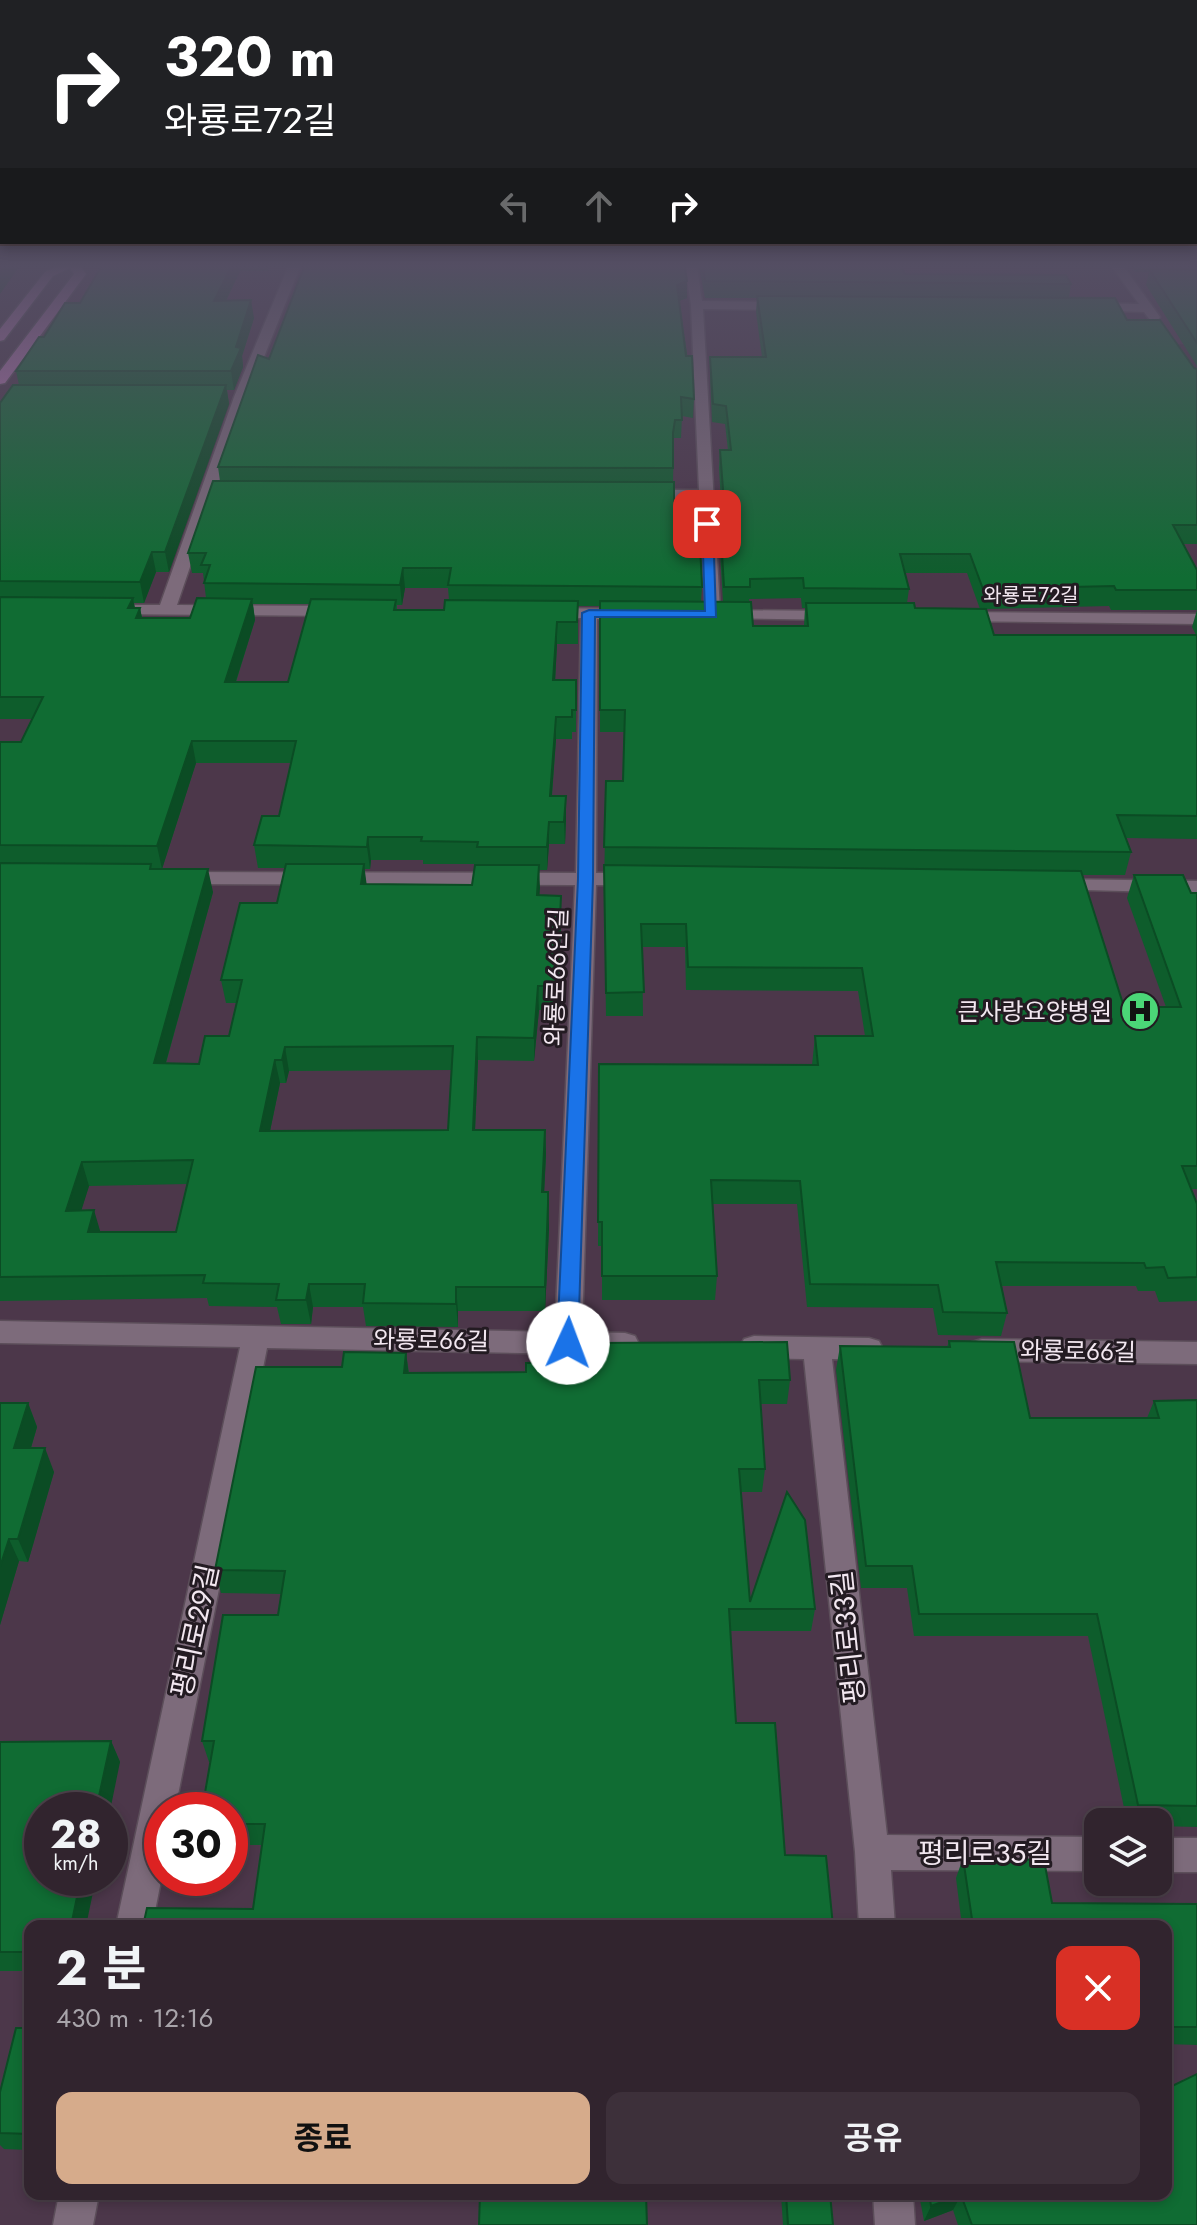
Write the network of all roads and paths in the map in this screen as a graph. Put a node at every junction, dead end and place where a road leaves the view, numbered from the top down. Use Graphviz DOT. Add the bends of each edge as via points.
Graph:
graph roads {
  1 [pos="246,371"];
  2 [pos="700,371"];
  3 [pos="628,494"];
  4 [pos="706,494"];
  5 [pos="91,610"];
  6 [pos="167,610"];
  7 [pos="354,611"];
  8 [pos="526,613"];
  9 [pos="589,613"];
  10 [pos="650,614"];
  11 [pos="854,616"];
  12 [pos="932,616"];
  13 [pos="1197,619"];
  14 [pos="158,878"];
  15 [pos="586,879"];
  16 [pos="648,880"];
  17 [pos="1040,885"];
  18 [pos="1197,887"];
  19 [pos="0,1332"];
  20 [pos="256,1336"];
  21 [pos="568,1343"];
  22 [pos="645,1345"];
  23 [pos="723,1347"];
  24 [pos="817,1349"];
  25 [pos="896,1349"];
  26 [pos="959,1350"];
  27 [pos="1197,1353"];
  28 [pos="872,1852"];
  29 [pos="1084,1854"];
  30 [pos="1172,1855"];
  31 [pos="1197,1855"];
  32 [pos="135,1920"];
  33 [pos="877,1920"];
  34 [pos="78,2200"];
  35 [pos="893,2200"];
  36 [pos="73,2225"];
  37 [pos="895,2225"];
  1 -- 6 [label="street" via="234,397 216,493"];
  2 -- 4 [label="street"];
  3 -- 4 [label="street"];
  4 -- 11 [label="street" via="704,614"];
  5 -- 6 [label="street"];
  6 -- 7 [label="street"];
  8 -- 9 [label="street"];
  9 -- 10 [label="street"];
  9 -- 15 [label="street, 와룡로66안길"];
  12 -- 13 [label="street, 와룡로72길"];
  14 -- 15 [label="street"];
  15 -- 16 [label="street"];
  15 -- 21 [label="street, 와룡로66안길"];
  17 -- 18 [label="street"];
  19 -- 20 [label="street, 와룡로66길"];
  20 -- 21 [label="street, 와룡로66길"];
  20 -- 32 [label="street, 평리로29길"];
  21 -- 22 [label="street, 와룡로66길"];
  23 -- 24 [label="street"];
  24 -- 25 [label="street"];
  24 -- 28 [label="street, 평리로33길"];
  26 -- 27 [label="street, 와룡로66길"];
  28 -- 29 [label="street, 평리로35길"];
  28 -- 33 [label="street, 평리로33길"];
  30 -- 31 [label="street"];
  34 -- 36 [label="street"];
  35 -- 37 [label="street"];
}
